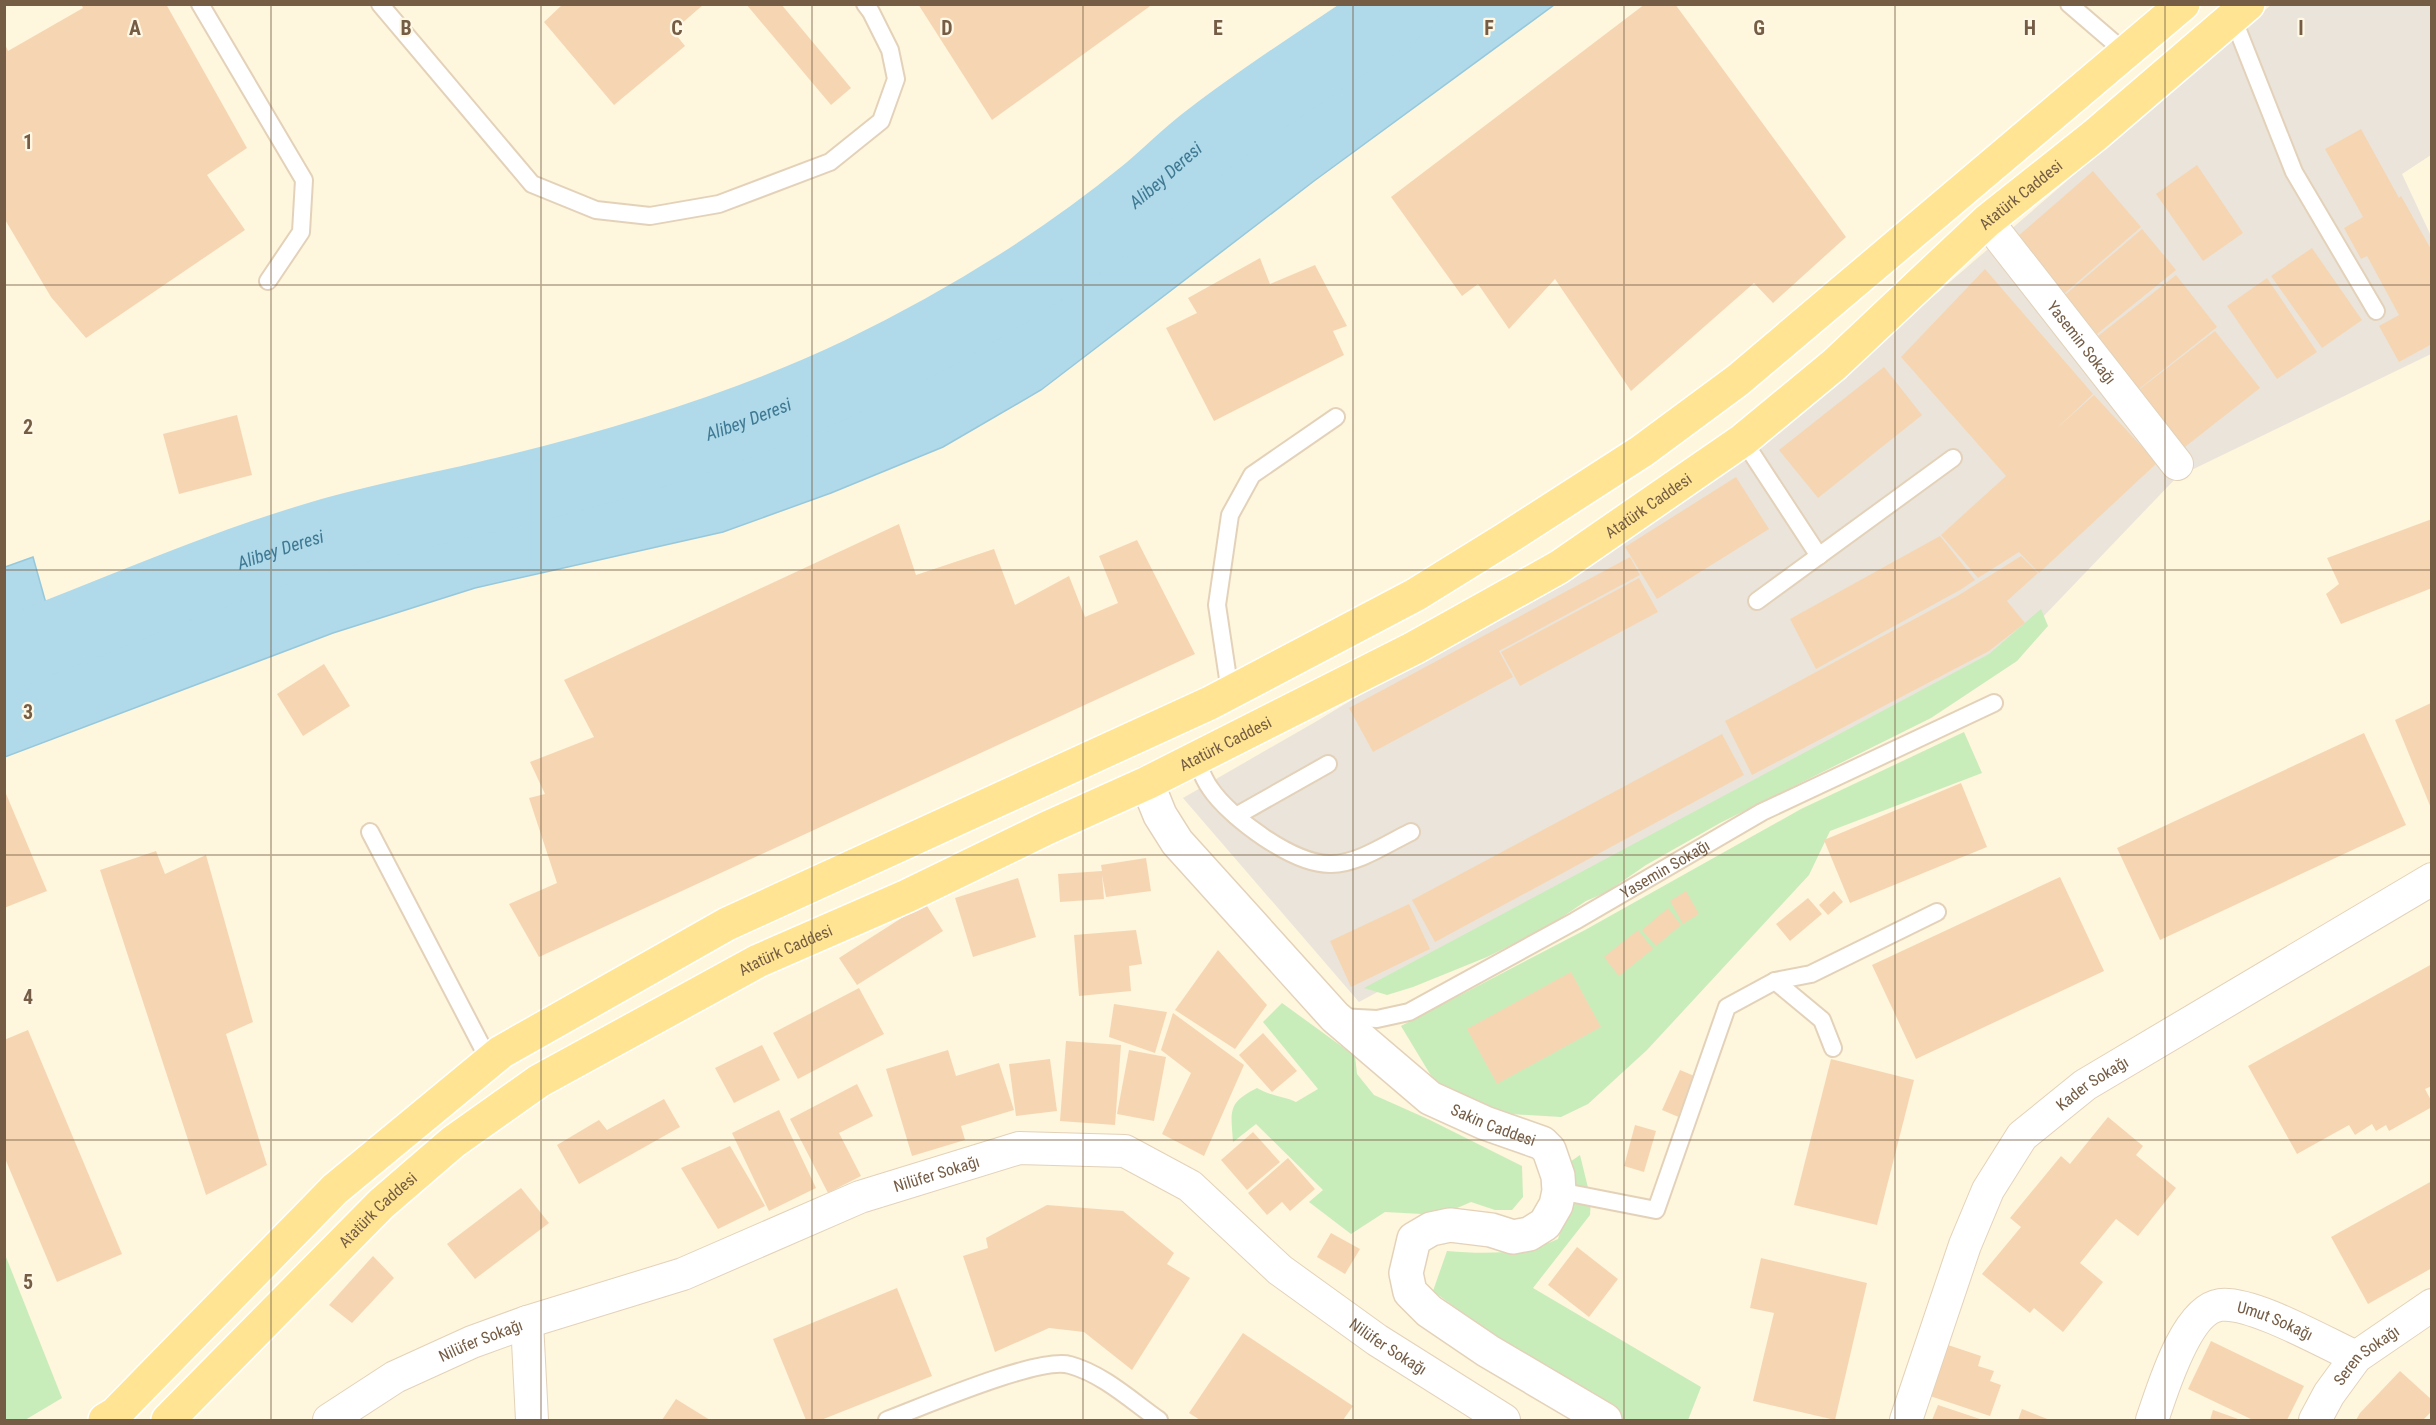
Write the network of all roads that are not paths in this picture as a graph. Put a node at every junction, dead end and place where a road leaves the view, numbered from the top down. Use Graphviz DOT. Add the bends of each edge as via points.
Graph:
graph roads {
  1 [pos="200,4"];
  2 [pos="380,4"];
  3 [pos="865,4"];
  4 [pos="2069,4"];
  5 [pos="2183,4"];
  6 [pos="2240,11"];
  7 [pos="2126,53"];
  8 [pos="1987,221"];
  9 [pos="268,281"];
  10 [pos="2376,311"];
  11 [pos="1336,417"];
  12 [pos="1743,441"];
  13 [pos="1953,458"];
  14 [pos="2177,464"];
  15 [pos="1819,556"];
  16 [pos="1757,601"];
  17 [pos="1230,692"];
  18 [pos="1994,702"];
  19 [pos="1132,738"];
  20 [pos="1196,759"];
  21 [pos="1328,764"];
  22 [pos="1148,783"];
  23 [pos="1236,816"];
  24 [pos="370,832"];
  25 [pos="1412,832"];
  26 [pos="2432,879"];
  27 [pos="1937,912"];
  28 [pos="1774,981"];
  29 [pos="1335,1017"];
  30 [pos="1833,1048"];
  31 [pos="490,1062"];
  32 [pos="1559,1191"];
  33 [pos="2432,1305"];
  34 [pos="527,1322"];
  35 [pos="2356,1357"];
  36 [pos="105,1420"];
  37 [pos="168,1420"];
  38 [pos="329,1420"];
  39 [pos="532,1420"];
  40 [pos="887,1420"];
  41 [pos="1159,1420"];
  42 [pos="1504,1420"];
  43 [pos="1605,1420"];
  44 [pos="1906,1420"];
  45 [pos="2152,1420"];
  46 [pos="2315,1420"];
  1 -- 9 [label="lane" via="304,180 301,232"];
  2 -- 3 [label="lane" via="532,184 596,210 650,216 719,204 830,162 881,122 896,79 890,50"];
  4 -- 7 [label="lane"];
  5 -- 7 [label="main road"];
  6 -- 8 [label="main road, Atatürk Caddesi"];
  6 -- 10 [label="lane" via="2294,172"];
  7 -- 17 [label="main road" via="1738,380 1642,451 1415,595"];
  8 -- 12 [label="main road, Atatürk Caddesi" via="1835,364"];
  8 -- 14 [label="street, Yasemin Sokağı"];
  11 -- 17 [label="lane" via="1252,475 1230,515 1216,605"];
  12 -- 15 [label="lane"];
  12 -- 20 [label="main road, Atatürk Caddesi" via="1559,567 1414,648"];
  13 -- 15 [label="lane"];
  15 -- 16 [label="lane"];
  17 -- 19 [label="main road"];
  18 -- 29 [label="lane, Yasemin Sokağı" via="1762,812 1409,1012 1377,1019"];
  19 -- 22 [label="main road"];
  19 -- 31 [label="main road" via="727,924 501,1052"];
  20 -- 22 [label="main road, Atatürk Caddesi"];
  20 -- 23 [label="lane" via="1210,788"];
  21 -- 23 [label="lane"];
  22 -- 29 [label="street, Sakin Caddesi" via="1160,815 1177,842"];
  22 -- 37 [label="main road, Atatürk Caddesi" via="758,961 539,1081 453,1142 381,1204"];
  23 -- 25 [label="lane" via="1290,852 1331,864 1354,859"];
  24 -- 31 [label="lane"];
  26 -- 44 [label="street, Kader Sokağı" via="2085,1085 2022,1136 1988,1190 1965,1245"];
  27 -- 28 [label="lane" via="1811,974"];
  28 -- 30 [label="lane" via="1822,1020"];
  28 -- 32 [label="lane" via="1727,1007 1656,1210"];
  29 -- 32 [label="street, Sakin Caddesi" via="1430,1098 1542,1143 1553,1160"];
  31 -- 36 [label="main road" via="335,1189"];
  32 -- 43 [label="street" via="1545,1224 1529,1234 1513,1237 1491,1230 1450,1226 1431,1229 1414,1239 1406,1274 1410,1292 1429,1311"];
  33 -- 35 [label="street, Seren Sokağı"];
  34 -- 38 [label="street, Nilüfer Sokağı" via="395,1377"];
  34 -- 39 [label="street"];
  34 -- 42 [label="street, Nilüfer Sokağı" via="683,1275 860,1197 1019,1148 1125,1150 1190,1186 1280,1270 1377,1340"];
  35 -- 45 [label="street, Umut Sokağı" via="2244,1307 2218,1305 2198,1318 2181,1343"];
  35 -- 46 [label="street, Seren Sokağı"];
  40 -- 41 [label="lane" via="1037,1366 1069,1364 1105,1382"];
}
